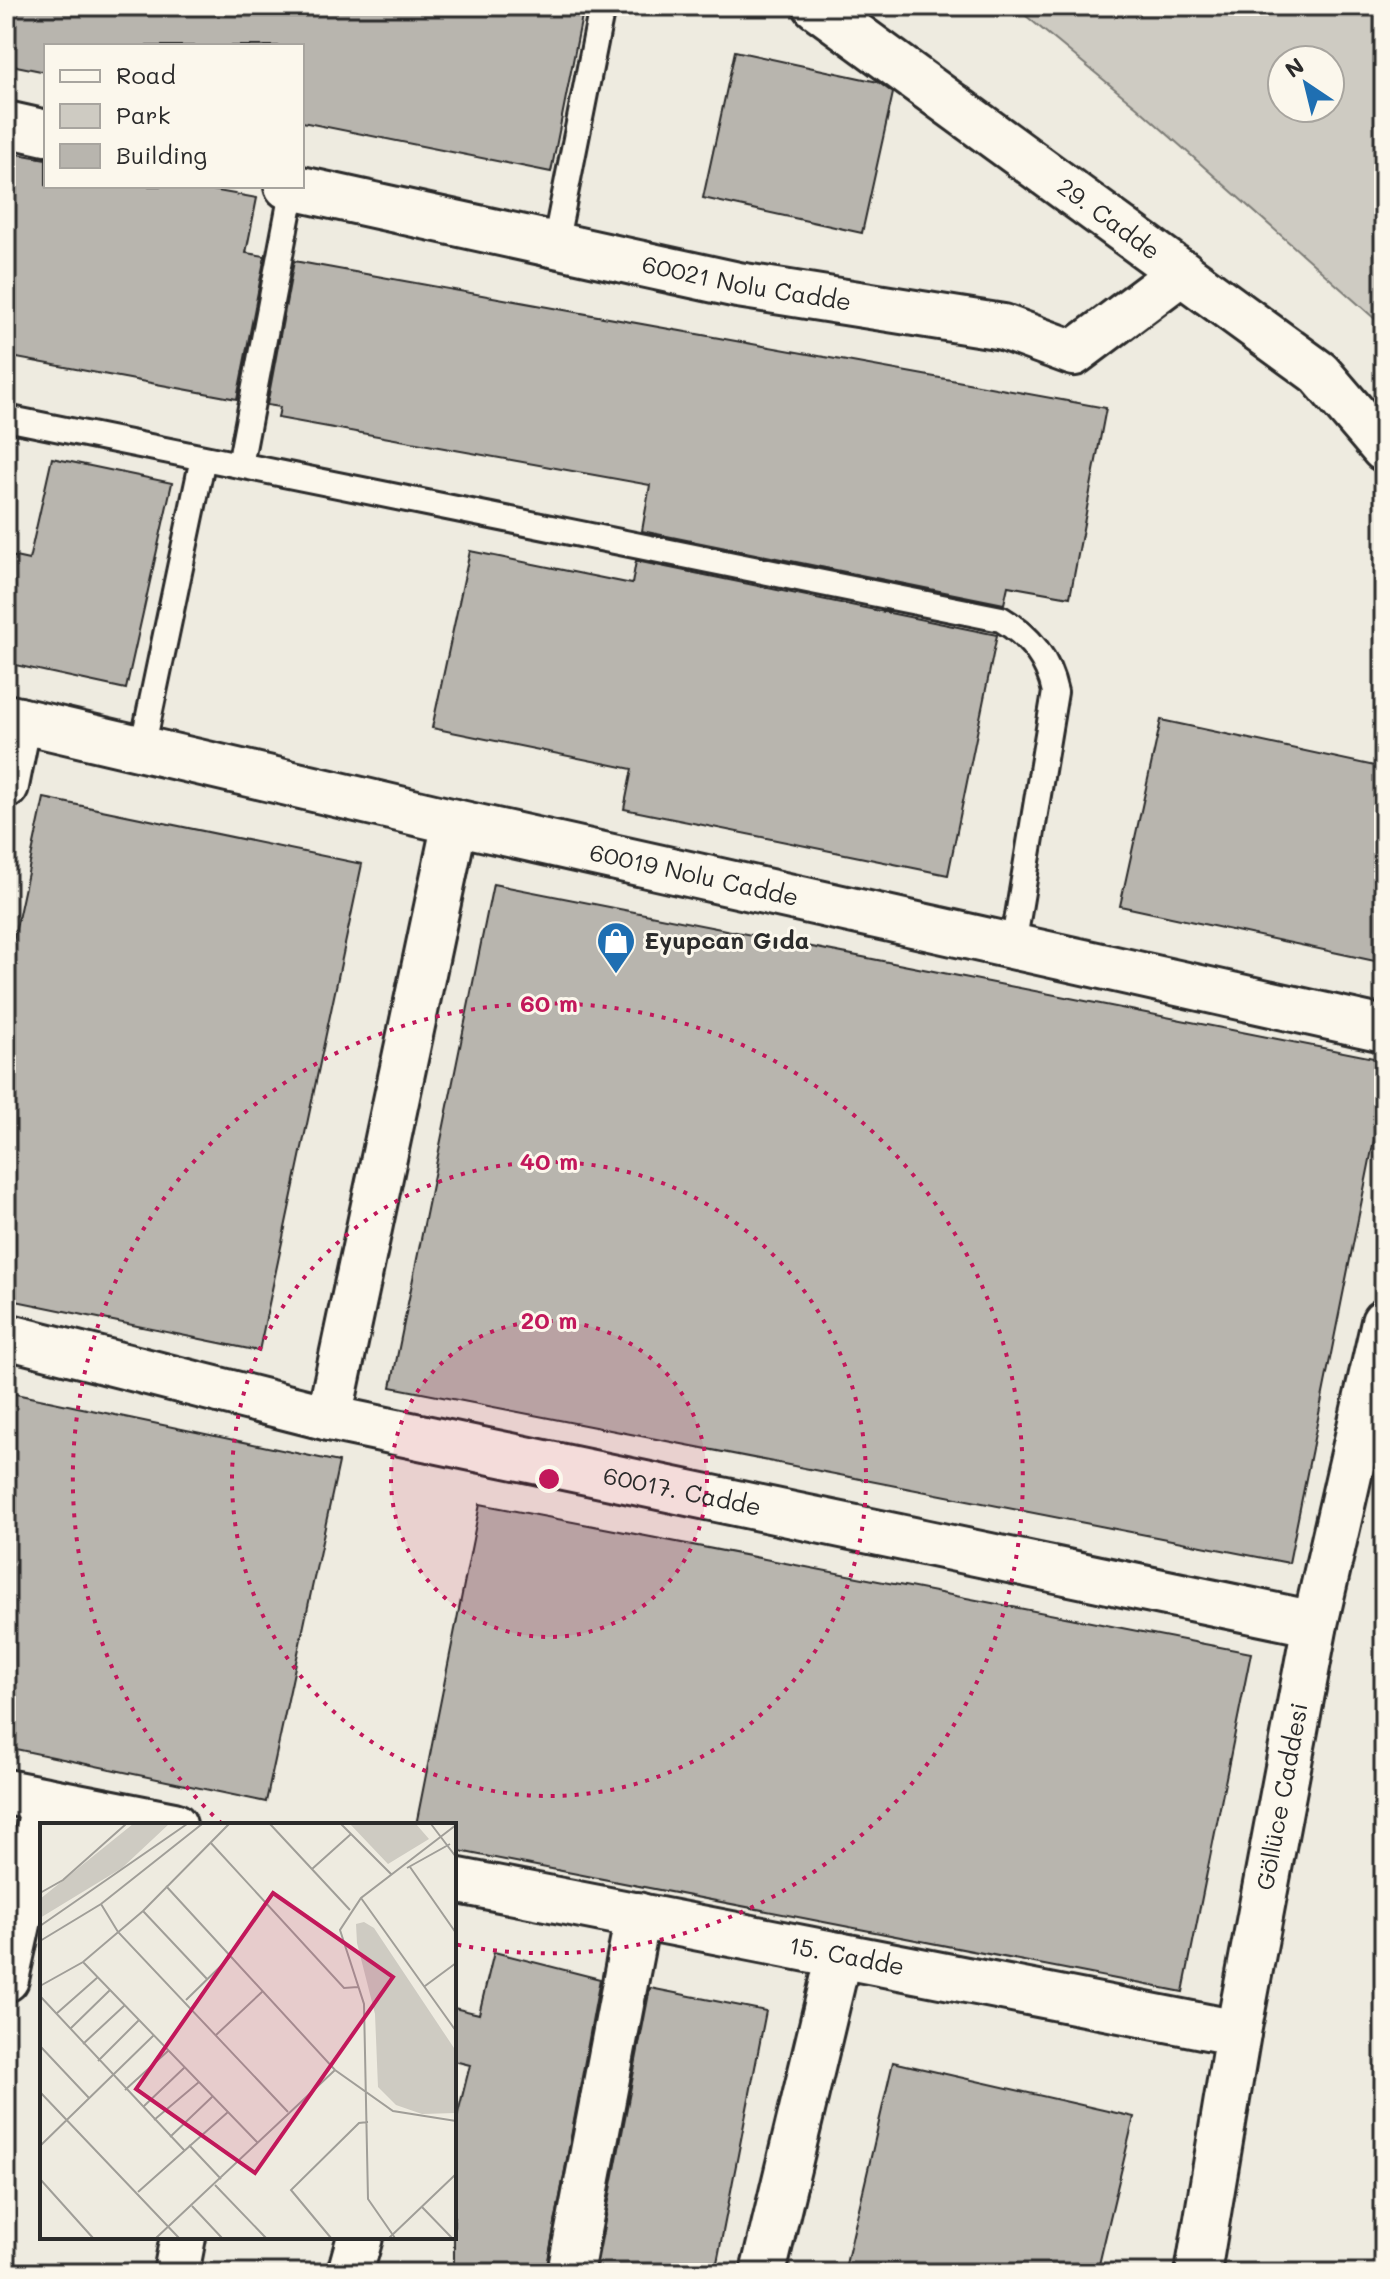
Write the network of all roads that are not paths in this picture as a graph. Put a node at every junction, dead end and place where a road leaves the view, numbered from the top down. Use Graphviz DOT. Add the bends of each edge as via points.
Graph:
graph roads {
  1 [pos="607,6"];
  2 [pos="816,6"];
  3 [pos="6,124"];
  4 [pos="44,133"];
  5 [pos="290,188"];
  6 [pos="295,188"];
  7 [pos="555,245"];
  8 [pos="1182,272"];
  9 [pos="6,418"];
  10 [pos="1384,449"];
  11 [pos="203,458"];
  12 [pos="240,465"];
  13 [pos="12,719"];
  14 [pos="142,749"];
  15 [pos="6,786"];
  16 [pos="455,822"];
  17 [pos="1013,946"];
  18 [pos="1384,1029"];
  19 [pos="1384,1322"];
  20 [pos="6,1336"];
  21 [pos="329,1418"];
  22 [pos="1315,1624"];
  23 [pos="26,1796"];
  24 [pos="164,1823"];
  25 [pos="456,1883"];
  26 [pos="638,1915"];
  27 [pos="839,1955"];
  28 [pos="6,1979"];
  29 [pos="1238,2033"];
  30 [pos="183,2239"];
  31 [pos="359,2239"];
  32 [pos="176,2273"];
  33 [pos="350,2273"];
  34 [pos="570,2273"];
  35 [pos="763,2273"];
  36 [pos="1198,2273"];
  1 -- 7 [label="lane" via="601,12"];
  2 -- 8 [label="street, 29. Cadde"];
  3 -- 4 [label="street"];
  5 -- 12 [label="lane"];
  6 -- 7 [label="street, 60021 Nolu Cadde"];
  7 -- 8 [label="street, 60021 Nolu Cadde" via="738,285 1003,327 1074,353"];
  8 -- 10 [label="street, 29. Cadde" via="1319,373"];
  9 -- 11 [label="lane"];
  11 -- 12 [label="lane"];
  11 -- 14 [label="lane"];
  12 -- 17 [label="lane" via="1001,619 1043,657 1055,692"];
  13 -- 14 [label="street, 60019 Nolu Cadde"];
  13 -- 15 [label="street"];
  14 -- 16 [label="street, 60019 Nolu Cadde"];
  16 -- 17 [label="street, 60019 Nolu Cadde"];
  16 -- 21 [label="street"];
  17 -- 18 [label="street, 60019 Nolu Cadde"];
  19 -- 22 [label="street, Göllüce Caddesi"];
  20 -- 21 [label="street, 60017. Cadde"];
  21 -- 22 [label="street, 60017. Cadde"];
  22 -- 29 [label="street, Göllüce Caddesi"];
  23 -- 24 [label="street"];
  23 -- 28 [label="street"];
  25 -- 26 [label="street, 15. Cadde"];
  26 -- 27 [label="street, 15. Cadde"];
  26 -- 34 [label="street"];
  27 -- 29 [label="street, 15. Cadde"];
  27 -- 35 [label="street"];
  29 -- 36 [label="street, Göllüce Caddesi"];
  30 -- 32 [label="street"];
  31 -- 33 [label="street"];
}
